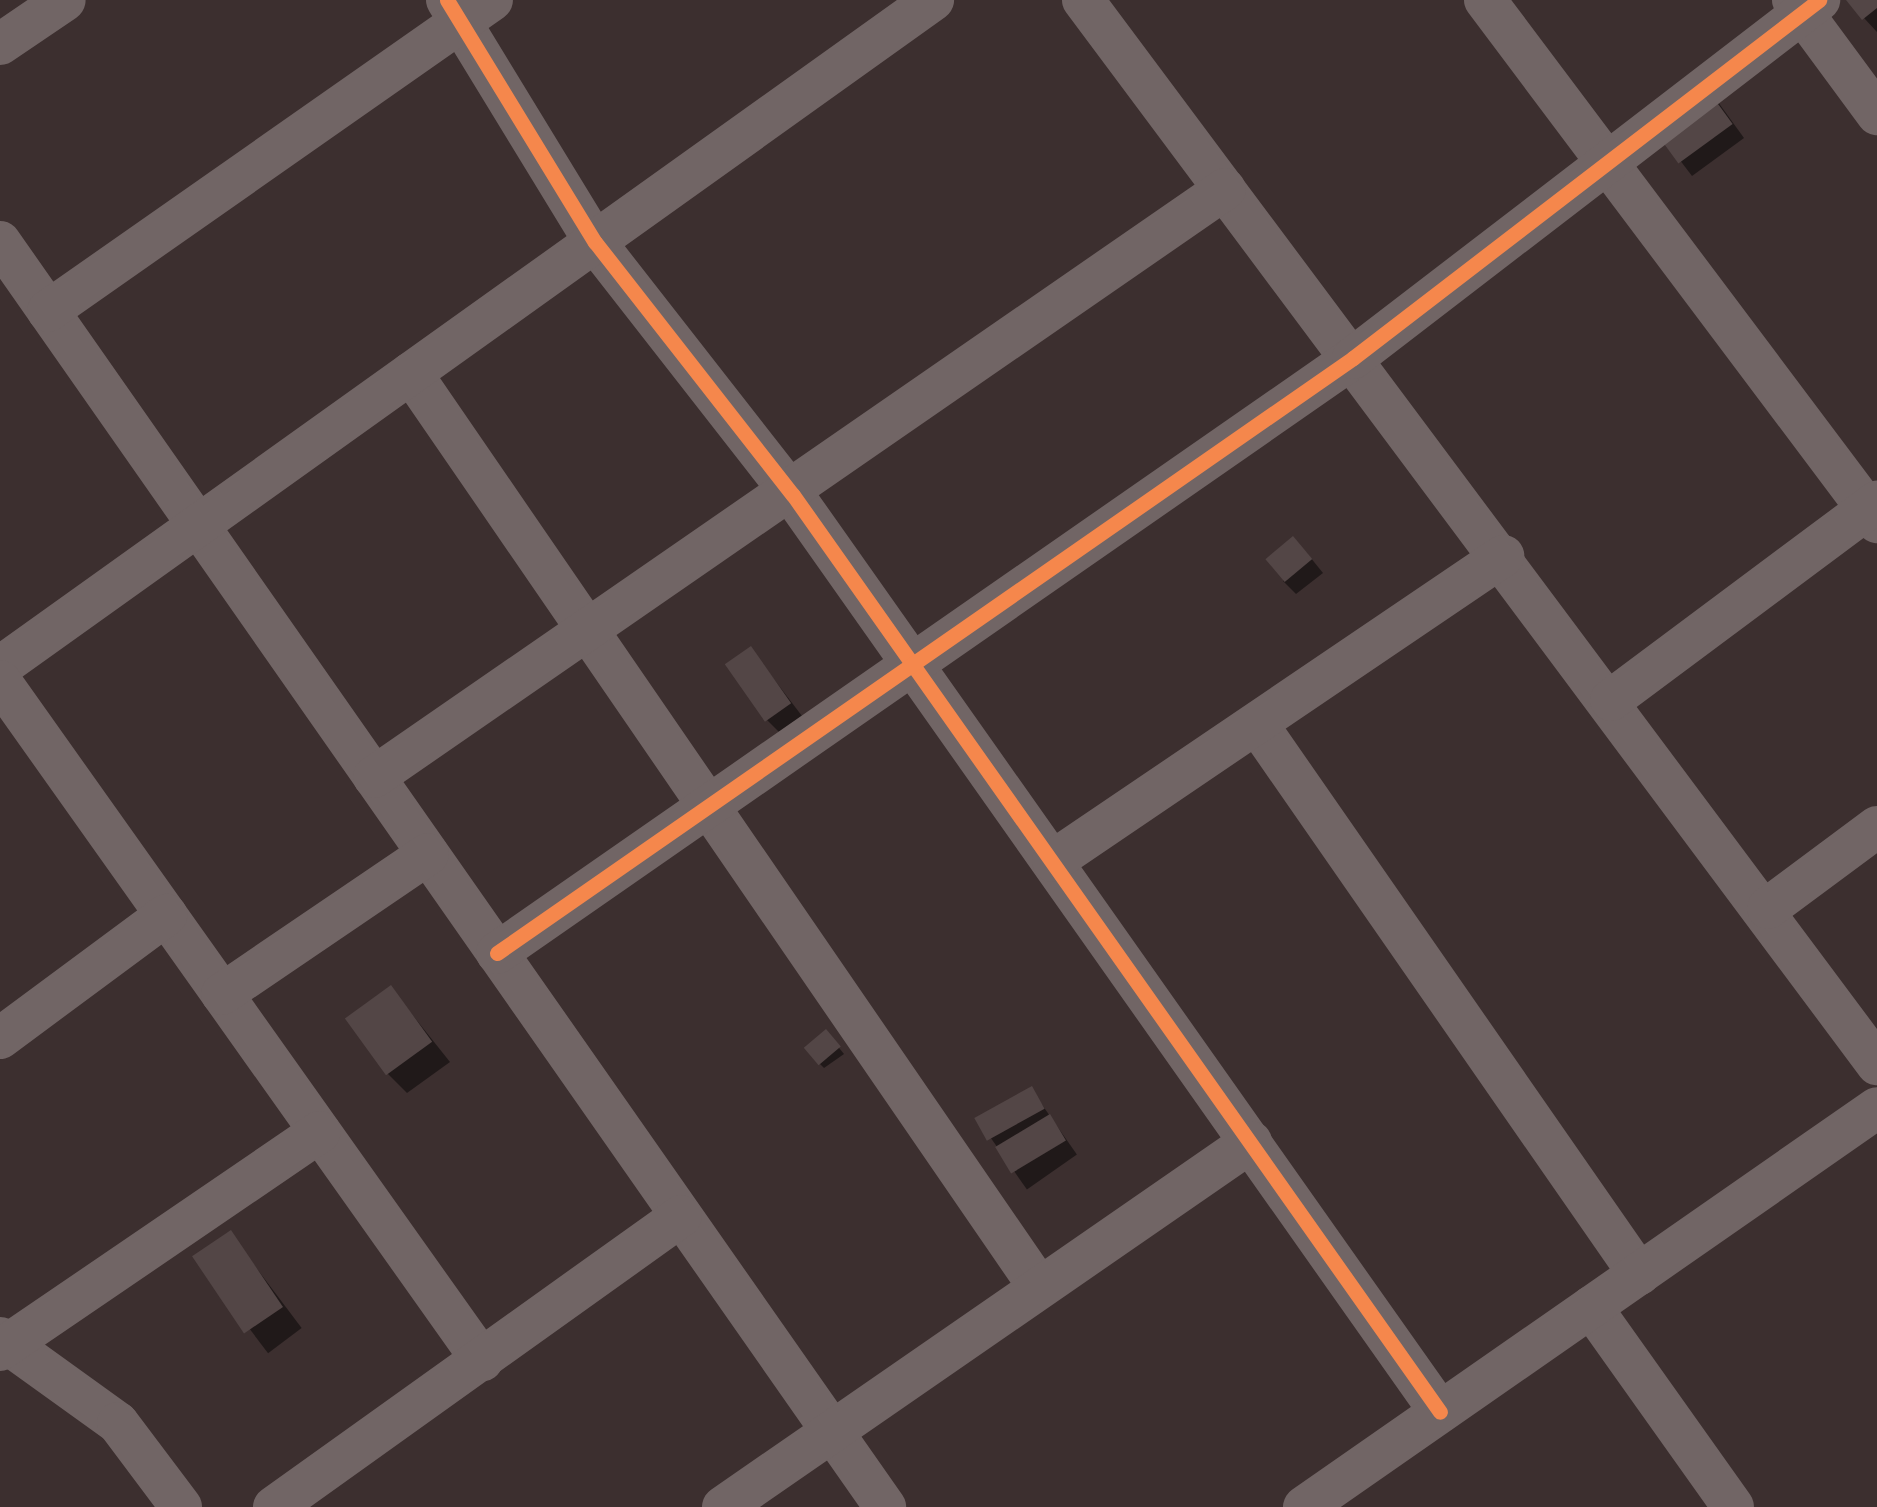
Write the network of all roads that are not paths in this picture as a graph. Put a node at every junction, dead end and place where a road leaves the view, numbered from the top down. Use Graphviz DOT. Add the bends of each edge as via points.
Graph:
graph roads {
  1 [pos="65,0"];
  2 [pos="933,0"];
  3 [pos="1082,0"];
  4 [pos="1484,0"];
  5 [pos="1804,4"];
  6 [pos="467,7"];
  7 [pos="0,44"];
  8 [pos="1877,114"];
  9 [pos="1603,158"];
  10 [pos="1225,190"];
  11 [pos="0,242"];
  12 [pos="595,242"];
  13 [pos="48,311"];
  14 [pos="1352,358"];
  15 [pos="411,373"];
  16 [pos="793,495"];
  17 [pos="1874,511"];
  18 [pos="198,526"];
  19 [pos="1502,556"];
  20 [pos="589,638"];
  21 [pos="909,659"];
  22 [pos="0,666"];
  23 [pos="0,680"];
  24 [pos="1611,700"];
  25 [pos="1258,724"];
  26 [pos="374,778"];
  27 [pos="702,808"];
  28 [pos="1877,827"];
  29 [pos="428,854"];
  30 [pos="1054,860"];
  31 [pos="1768,908"];
  32 [pos="166,914"];
  33 [pos="498,953"];
  34 [pos="222,994"];
  35 [pos="0,1038"];
  36 [pos="1877,1064"];
  37 [pos="1877,1108"];
  38 [pos="320,1132"];
  39 [pos="1251,1142"];
  40 [pos="681,1216"];
  41 [pos="1638,1274"];
  42 [pos="1039,1286"];
  43 [pos="1592,1307"];
  44 [pos="3,1344"];
  45 [pos="482,1360"];
  46 [pos="1440,1412"];
  47 [pos="832,1432"];
  48 [pos="180,1507"];
  49 [pos="274,1507"];
  50 [pos="723,1507"];
  51 [pos="884,1507"];
  52 [pos="1304,1507"];
  53 [pos="1732,1507"];
  1 -- 7 [label="street"];
  2 -- 12 [label="street"];
  3 -- 10 [label="street"];
  4 -- 9 [label="street"];
  5 -- 8 [label="street"];
  5 -- 9 [label="street"];
  6 -- 12 [label="street"];
  6 -- 13 [label="street"];
  9 -- 14 [label="street"];
  9 -- 17 [label="street"];
  10 -- 14 [label="street"];
  10 -- 16 [label="street"];
  11 -- 13 [label="street"];
  12 -- 15 [label="street"];
  12 -- 16 [label="street"];
  13 -- 18 [label="street"];
  14 -- 19 [label="street"];
  14 -- 21 [label="street"];
  15 -- 18 [label="street"];
  15 -- 20 [label="street"];
  16 -- 20 [label="street"];
  16 -- 21 [label="street"];
  17 -- 24 [label="street"];
  18 -- 22 [label="street"];
  18 -- 26 [label="street"];
  19 -- 24 [label="street"];
  19 -- 25 [label="street"];
  20 -- 26 [label="street"];
  20 -- 27 [label="street"];
  21 -- 27 [label="street"];
  21 -- 30 [label="street"];
  23 -- 32 [label="street"];
  24 -- 31 [label="street"];
  25 -- 30 [label="street"];
  25 -- 41 [label="street"];
  26 -- 29 [label="street"];
  27 -- 33 [label="street"];
  27 -- 42 [label="street"];
  28 -- 31 [label="street"];
  29 -- 33 [label="street"];
  29 -- 34 [label="street"];
  30 -- 39 [label="street"];
  31 -- 36 [label="street"];
  32 -- 34 [label="street"];
  32 -- 35 [label="street"];
  33 -- 40 [label="street"];
  34 -- 38 [label="street"];
  37 -- 41 [label="street"];
  38 -- 44 [label="street"];
  38 -- 45 [label="street"];
  39 -- 42 [label="street"];
  39 -- 46 [label="street"];
  40 -- 45 [label="street"];
  40 -- 47 [label="street"];
  41 -- 43 [label="street"];
  42 -- 47 [label="street"];
  43 -- 46 [label="street"];
  43 -- 53 [label="street"];
  44 -- 48 [label="street" via="118,1423"];
  45 -- 49 [label="street"];
  46 -- 52 [label="street"];
  47 -- 50 [label="street"];
  47 -- 51 [label="street"];
}
